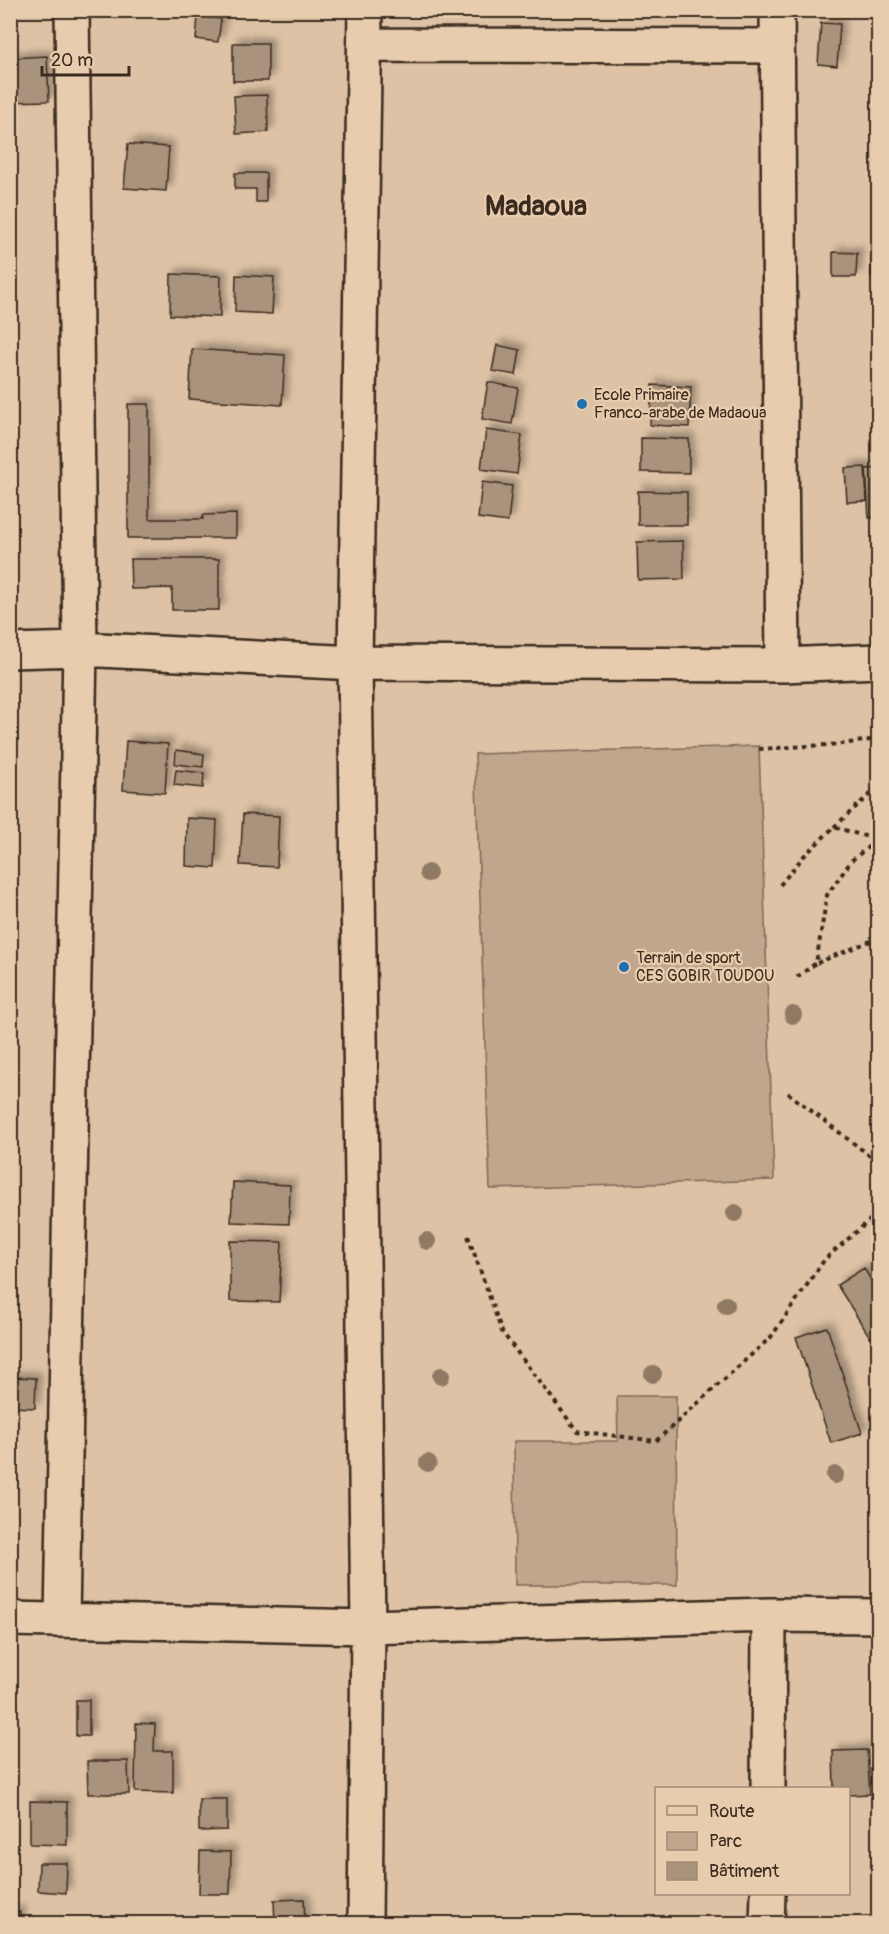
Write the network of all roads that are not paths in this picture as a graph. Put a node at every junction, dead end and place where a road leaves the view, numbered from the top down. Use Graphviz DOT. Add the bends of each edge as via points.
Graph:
graph roads {
  1 [pos="72,10"];
  2 [pos="365,10"];
  3 [pos="777,10"];
  4 [pos="364,45"];
  5 [pos="777,46"];
  6 [pos="80,649"];
  7 [pos="10,651"];
  8 [pos="879,661"];
  9 [pos="355,663"];
  10 [pos="783,665"];
  11 [pos="769,1616"];
  12 [pos="879,1617"];
  13 [pos="10,1619"];
  14 [pos="62,1619"];
  15 [pos="368,1627"];
  16 [pos="768,1787"];
  17 [pos="768,1895"];
  18 [pos="365,1923"];
  19 [pos="767,1923"];
  1 -- 6 [label="street"];
  2 -- 4 [label="street"];
  3 -- 5 [label="street"];
  4 -- 5 [label="street"];
  4 -- 9 [label="street"];
  5 -- 10 [label="street"];
  6 -- 7 [label="street"];
  6 -- 9 [label="street"];
  6 -- 14 [label="street"];
  8 -- 10 [label="street"];
  9 -- 10 [label="street"];
  9 -- 15 [label="street"];
  11 -- 12 [label="street"];
  11 -- 15 [label="street"];
  11 -- 16 [label="street"];
  13 -- 14 [label="street"];
  14 -- 15 [label="street"];
  15 -- 18 [label="street"];
  17 -- 19 [label="street"];
}
